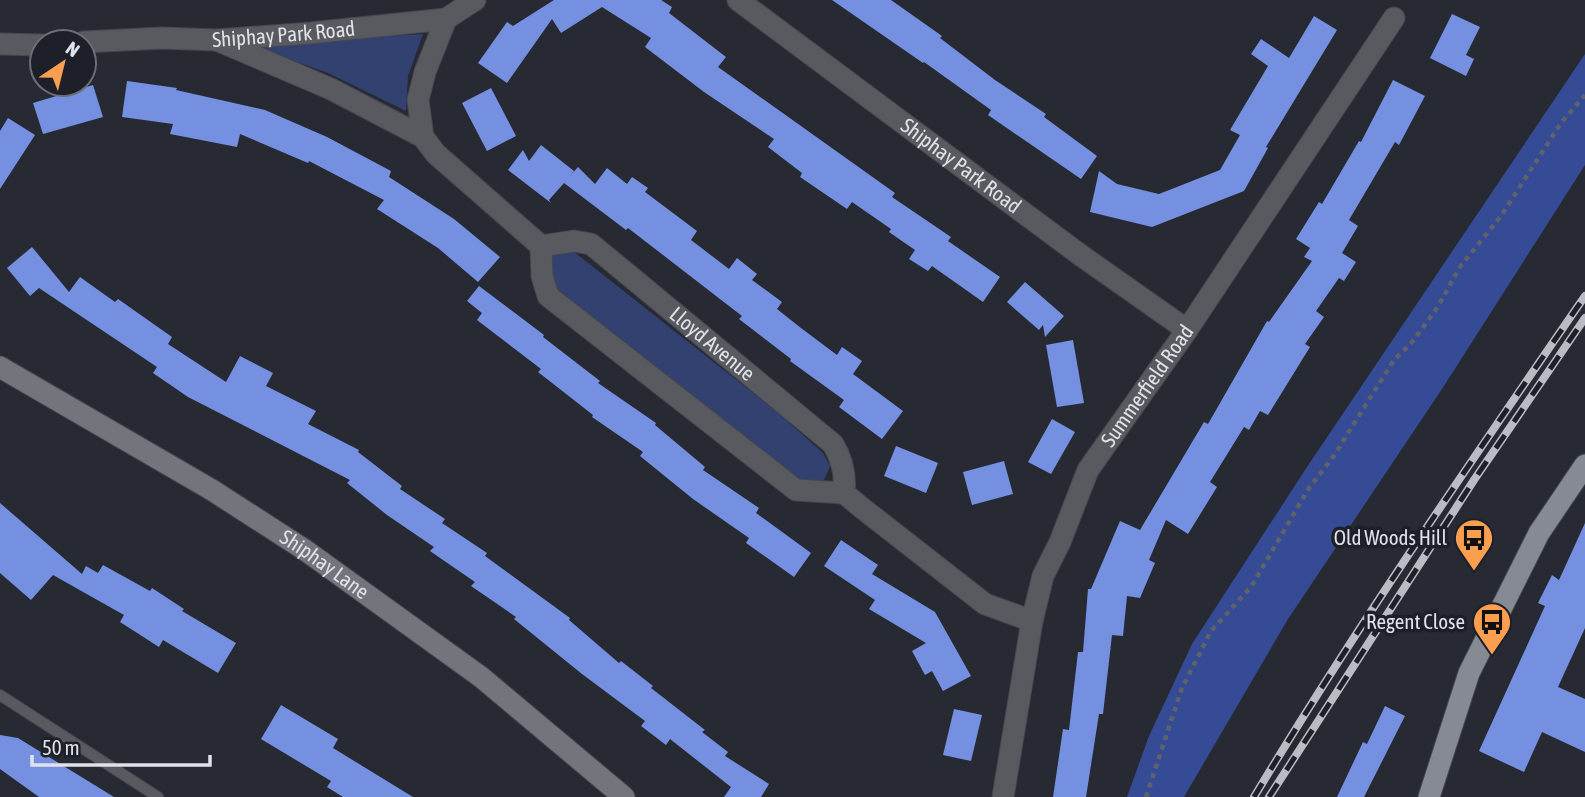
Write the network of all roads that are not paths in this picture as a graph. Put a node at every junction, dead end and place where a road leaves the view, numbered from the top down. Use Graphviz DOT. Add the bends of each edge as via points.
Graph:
graph roads {
  1 [pos="475,0"];
  2 [pos="738,0"];
  3 [pos="1394,18"];
  4 [pos="446,19"];
  5 [pos="216,40"];
  6 [pos="98,41"];
  7 [pos="0,44"];
  8 [pos="28,45"];
  9 [pos="423,137"];
  10 [pos="541,246"];
  11 [pos="1187,330"];
  12 [pos="0,367"];
  13 [pos="1585,465"];
  14 [pos="844,493"];
  15 [pos="1032,621"];
  16 [pos="0,695"];
  17 [pos="158,797"];
  18 [pos="624,797"];
  19 [pos="1003,797"];
  20 [pos="1429,797"];
  1 -- 4 [label="street, Shiphay Park Road"];
  2 -- 11 [label="street, Shiphay Park Road"];
  3 -- 11 [label="street, Summerfield Road"];
  4 -- 5 [label="street, Shiphay Park Road"];
  4 -- 9 [label="street" via="418,100"];
  5 -- 6 [label="street, Shiphay Park Road"];
  5 -- 9 [label="street" via="331,89"];
  7 -- 8 [label="street"];
  9 -- 10 [label="street" via="436,155"];
  10 -- 14 [label="street" via="548,296 796,490"];
  10 -- 14 [label="street, Lloyd Avenue" via="574,240 591,244 833,444 841,457"];
  11 -- 15 [label="street, Summerfield Road" via="1088,470 1043,576"];
  12 -- 18 [label="street, Shiphay Lane" via="212,490 305,550 481,677"];
  13 -- 20 [label="main road" via="1539,533 1469,673"];
  14 -- 15 [label="street" via="985,604"];
  15 -- 19 [label="street, Summerfield Road"];
  16 -- 17 [label="lane"];
}
